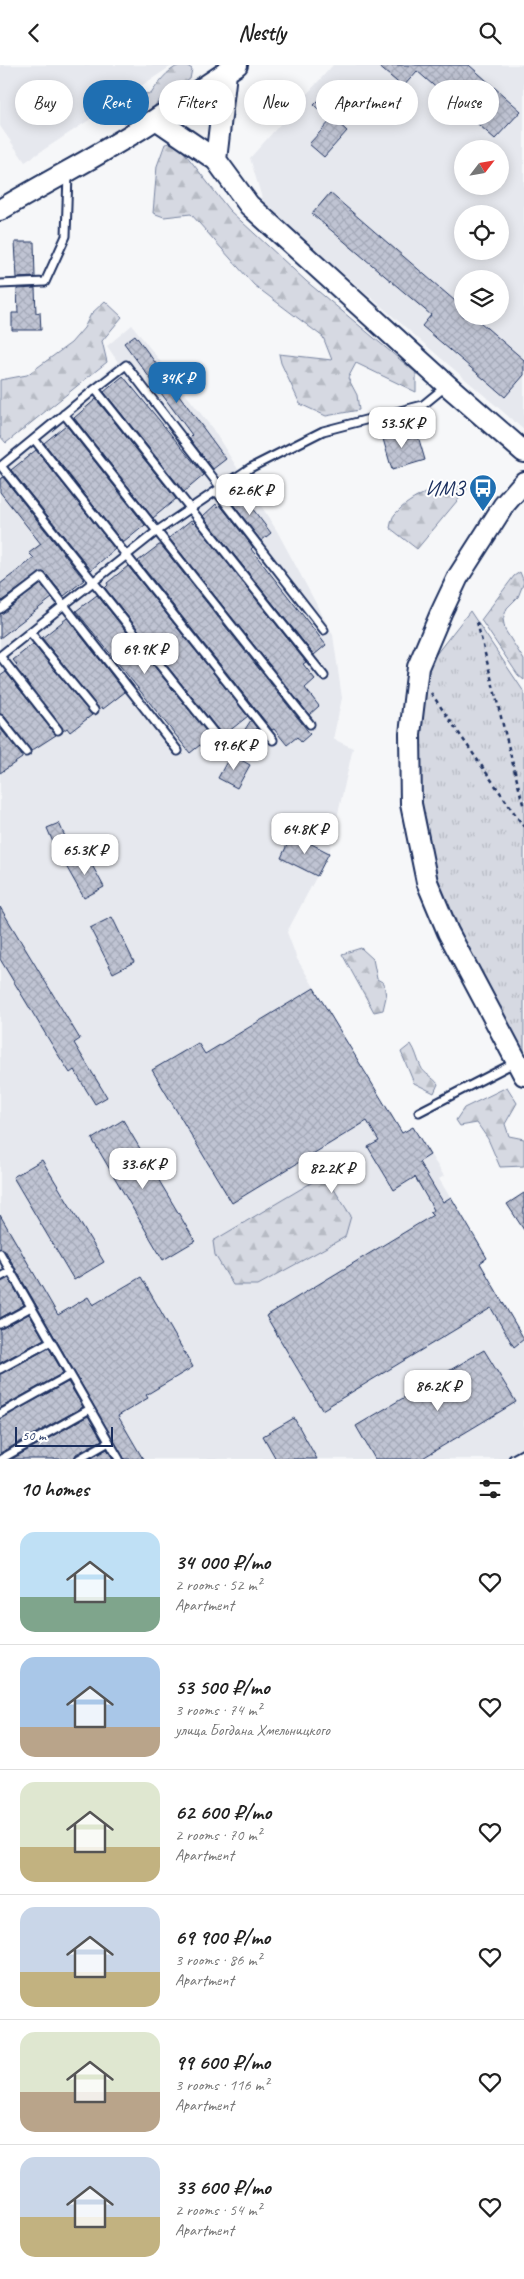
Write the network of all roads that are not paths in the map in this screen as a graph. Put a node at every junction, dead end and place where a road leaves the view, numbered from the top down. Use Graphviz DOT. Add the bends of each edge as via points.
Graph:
graph roads {
  1 [pos="232,69"];
  2 [pos="156,119"];
  3 [pos="216,160"];
  4 [pos="68,169"];
  5 [pos="0,210"];
  6 [pos="0,284"];
  7 [pos="447,385"];
  8 [pos="95,389"];
  9 [pos="64,414"];
  10 [pos="34,439"];
  11 [pos="524,452"];
  12 [pos="524,482"];
  13 [pos="218,489"];
  14 [pos="190,508"];
  15 [pos="157,531"];
  16 [pos="127,555"];
  17 [pos="94,581"];
  18 [pos="63,606"];
  19 [pos="0,609"];
  20 [pos="324,630"];
  21 [pos="30,632"];
  22 [pos="0,656"];
  23 [pos="324,675"];
  24 [pos="94,710"];
  25 [pos="0,719"];
  26 [pos="310,724"];
  27 [pos="58,730"];
  28 [pos="218,738"];
  29 [pos="273,740"];
  30 [pos="178,751"];
  31 [pos="26,752"];
  32 [pos="520,1068"];
  33 [pos="419,1112"];
  34 [pos="0,1253"];
  35 [pos="10,1271"];
  36 [pos="0,1277"];
  37 [pos="31,1307"];
  38 [pos="0,1324"];
  39 [pos="51,1341"];
  40 [pos="0,1369"];
  41 [pos="70,1375"];
  42 [pos="90,1409"];
  43 [pos="0,1414"];
  44 [pos="109,1442"];
  45 [pos="524,1453"];
  46 [pos="1,1459"];
  47 [pos="79,1459"];
  48 [pos="119,1459"];
  49 [pos="513,1459"];
  1 -- 2 [label="main road"];
  1 -- 3 [label="main road"];
  2 -- 3 [label="main road"];
  2 -- 4 [label="main road"];
  3 -- 7 [label="main road" via="249,205"];
  4 -- 5 [label="main road"];
  4 -- 6 [label="lane" via="66,236 45,282"];
  7 -- 11 [label="main road"];
  7 -- 13 [label="lane" via="422,405 323,431 250,468"];
  8 -- 9 [label="lane"];
  8 -- 13 [label="lane" via="126,365"];
  8 -- 14 [label="lane"];
  9 -- 10 [label="lane"];
  9 -- 15 [label="lane"];
  10 -- 16 [label="lane"];
  10 -- 17 [label="lane" via="1,466"];
  12 -- 32 [label="main road" via="504,505 458,577 441,613 418,667 410,734 411,804 428,882 448,932"];
  13 -- 14 [label="lane"];
  13 -- 20 [label="lane"];
  14 -- 15 [label="lane"];
  14 -- 23 [label="lane"];
  15 -- 16 [label="lane"];
  15 -- 26 [label="lane"];
  16 -- 17 [label="lane"];
  16 -- 29 [label="lane"];
  17 -- 18 [label="lane"];
  17 -- 28 [label="lane"];
  18 -- 19 [label="lane" via="42,577"];
  18 -- 21 [label="lane"];
  18 -- 30 [label="lane"];
  21 -- 22 [label="lane"];
  21 -- 24 [label="lane"];
  22 -- 27 [label="lane"];
  25 -- 31 [label="lane"];
  32 -- 33 [label="lane"];
  34 -- 35 [label="lane"];
  35 -- 36 [label="lane"];
  35 -- 37 [label="lane"];
  37 -- 38 [label="lane"];
  37 -- 39 [label="lane"];
  39 -- 40 [label="lane"];
  39 -- 41 [label="lane"];
  41 -- 42 [label="lane"];
  41 -- 43 [label="lane"];
  42 -- 44 [label="lane"];
  42 -- 46 [label="lane"];
  44 -- 47 [label="lane"];
  44 -- 48 [label="lane"];
  45 -- 49 [label="lane"];
}
